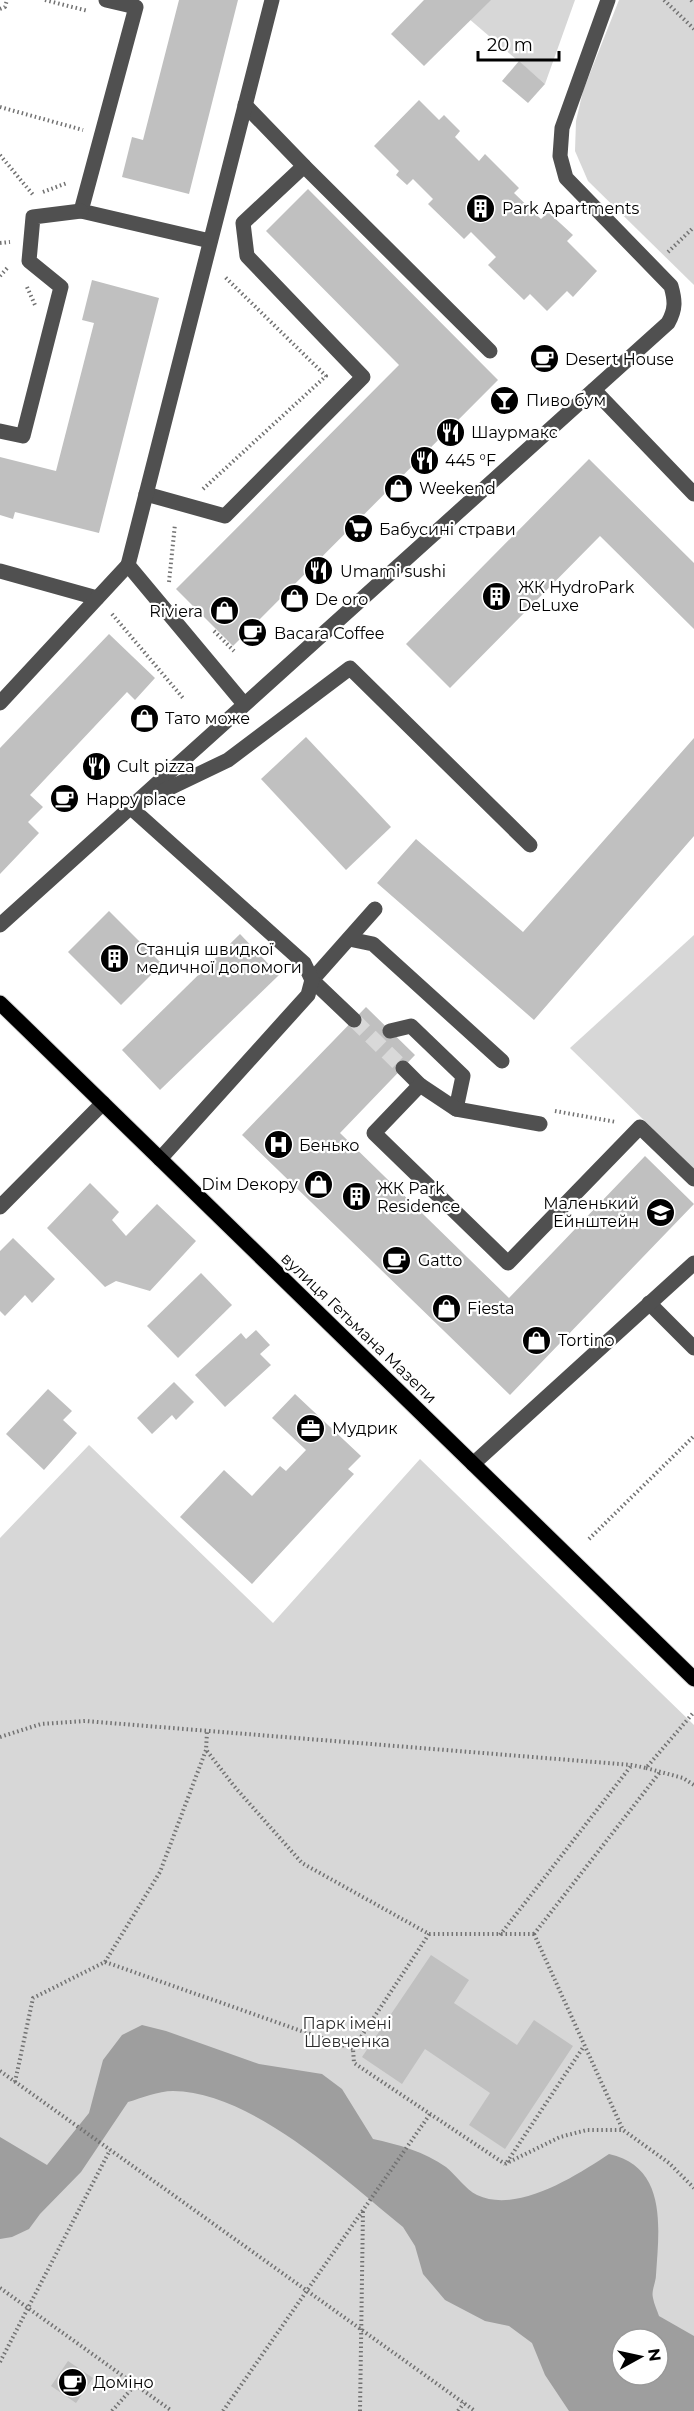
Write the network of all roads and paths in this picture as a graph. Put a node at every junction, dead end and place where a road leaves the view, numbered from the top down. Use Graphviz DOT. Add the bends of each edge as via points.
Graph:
graph roads {
  1 [pos="7,0"];
  2 [pos="106,0"];
  3 [pos="272,0"];
  4 [pos="608,0"];
  5 [pos="664,0"];
  6 [pos="0,9"];
  7 [pos="694,29"];
  8 [pos="245,105"];
  9 [pos="0,107"];
  10 [pos="102,135"];
  11 [pos="0,155"];
  12 [pos="304,166"];
  13 [pos="34,196"];
  14 [pos="81,211"];
  15 [pos="694,227"];
  16 [pos="682,238"];
  17 [pos="210,241"];
  18 [pos="223,275"];
  19 [pos="490,351"];
  20 [pos="594,390"];
  21 [pos="0,431"];
  22 [pos="203,489"];
  23 [pos="146,494"];
  24 [pos="694,494"];
  25 [pos="176,522"];
  26 [pos="128,565"];
  27 [pos="0,571"];
  28 [pos="168,585"];
  29 [pos="97,598"];
  30 [pos="103,621"];
  31 [pos="209,626"];
  32 [pos="234,651"];
  33 [pos="183,698"];
  34 [pos="0,702"];
  35 [pos="244,705"];
  36 [pos="130,807"];
  37 [pos="530,845"];
  38 [pos="375,909"];
  39 [pos="0,925"];
  40 [pos="349,939"];
  41 [pos="312,980"];
  42 [pos="0,1003"];
  43 [pos="354,1020"];
  44 [pos="390,1031"];
  45 [pos="502,1061"];
  46 [pos="403,1068"];
  47 [pos="420,1085"];
  48 [pos="103,1103"];
  49 [pos="456,1108"];
  50 [pos="540,1124"];
  51 [pos="160,1159"];
  52 [pos="694,1179"];
  53 [pos="0,1207"];
  54 [pos="694,1263"];
  55 [pos="649,1303"];
  56 [pos="694,1348"];
  57 [pos="694,1436"];
  58 [pos="473,1464"];
  59 [pos="589,1539"];
  60 [pos="694,1679"];
  61 [pos="694,1712"];
  62 [pos="207,1732"];
  63 [pos="0,1737"];
  64 [pos="206,1750"];
  65 [pos="632,1765"];
  66 [pos="646,1768"];
  67 [pos="660,1772"];
  68 [pos="694,1785"];
  69 [pos="429,1934"];
  70 [pos="534,1934"];
  71 [pos="500,1935"];
  72 [pos="105,1962"];
  73 [pos="585,2045"];
  74 [pos="353,2049"];
  75 [pos="0,2072"];
  76 [pos="15,2082"];
  77 [pos="430,2114"];
  78 [pos="623,2130"];
  79 [pos="110,2150"];
  80 [pos="505,2164"];
  81 [pos="694,2188"];
  82 [pos="363,2210"];
  83 [pos="0,2288"];
  84 [pos="307,2291"];
  85 [pos="28,2307"];
  86 [pos="362,2330"];
  87 [pos="0,2361"];
  88 [pos="136,2384"];
  89 [pos="464,2403"];
  90 [pos="112,2411"];
  91 [pos="172,2411"];
  92 [pos="223,2411"];
  93 [pos="360,2411"];
  94 [pos="458,2411"];
  95 [pos="475,2411"];
  1 -- 6 [label="path"];
  2 -- 10 [label="street" via="136,7"];
  3 -- 8 [label="street"];
  4 -- 20 [label="street" via="562,128 560,156 566,178 671,286 675,299 668,322"];
  5 -- 7 [label="path"];
  8 -- 12 [label="street"];
  8 -- 17 [label="street"];
  9 -- 10 [label="path"];
  10 -- 14 [label="street"];
  11 -- 13 [label="path"];
  12 -- 19 [label="street"];
  12 -- 23 [label="street" via="243,223 247,256 363,377 225,516"];
  14 -- 17 [label="street"];
  14 -- 21 [label="street" via="33,217 29,261 61,287 23,436"];
  15 -- 16 [label="path"];
  17 -- 23 [label="street"];
  18 -- 22 [label="path" via="326,376"];
  20 -- 24 [label="street"];
  20 -- 35 [label="street"];
  23 -- 26 [label="street"];
  25 -- 28 [label="path"];
  26 -- 29 [label="street"];
  26 -- 35 [label="street"];
  27 -- 29 [label="street"];
  29 -- 34 [label="street"];
  30 -- 33 [label="path" via="111,613"];
  31 -- 32 [label="path"];
  35 -- 36 [label="street"];
  36 -- 37 [label="street" via="228,760 351,668"];
  36 -- 39 [label="street"];
  36 -- 41 [label="street" via="303,963"];
  38 -- 40 [label="street"];
  40 -- 41 [label="street"];
  40 -- 45 [label="street" via="373,944"];
  41 -- 43 [label="street"];
  41 -- 51 [label="street" via="308,995"];
  42 -- 48 [label="main road, вулиця Гетьмана Мазепи"];
  44 -- 49 [label="street" via="411,1026 463,1076"];
  46 -- 47 [label="street"];
  47 -- 49 [label="street"];
  47 -- 52 [label="street" via="374,1133 508,1263 640,1127"];
  48 -- 51 [label="main road, вулиця Гетьмана Мазепи"];
  48 -- 53 [label="street"];
  49 -- 50 [label="street"];
  51 -- 58 [label="main road, вулиця Гетьмана Мазепи"];
  54 -- 55 [label="street"];
  55 -- 56 [label="street"];
  55 -- 58 [label="street"];
  57 -- 59 [label="path"];
  58 -- 60 [label="main road, вулиця Гетьмана Мазепи"];
  61 -- 66 [label="path"];
  62 -- 63 [label="path" via="85,1720 41,1724"];
  62 -- 64 [label="path"];
  62 -- 65 [label="path"];
  64 -- 69 [label="path" via="302,1863"];
  64 -- 72 [label="path" via="160,1872"];
  65 -- 66 [label="path"];
  65 -- 71 [label="path"];
  66 -- 67 [label="path"];
  67 -- 68 [label="path"];
  67 -- 70 [label="path"];
  69 -- 71 [label="path"];
  69 -- 74 [label="path"];
  70 -- 71 [label="path"];
  70 -- 73 [label="path"];
  72 -- 74 [label="path"];
  72 -- 76 [label="path" via="33,1998"];
  73 -- 78 [label="path"];
  73 -- 80 [label="path"];
  74 -- 77 [label="path" via="354,2062"];
  75 -- 76 [label="path"];
  76 -- 79 [label="path"];
  77 -- 80 [label="path"];
  77 -- 82 [label="path"];
  78 -- 80 [label="path" via="587,2130 560,2137"];
  78 -- 81 [label="path" via="669,2163"];
  79 -- 84 [label="path"];
  79 -- 85 [label="path"];
  82 -- 84 [label="path"];
  82 -- 86 [label="path"];
  83 -- 85 [label="path"];
  84 -- 86 [label="path"];
  84 -- 92 [label="path"];
  85 -- 87 [label="path"];
  85 -- 88 [label="path"];
  86 -- 89 [label="path"];
  86 -- 93 [label="path"];
  88 -- 90 [label="path"];
  88 -- 91 [label="path"];
  89 -- 94 [label="path"];
  89 -- 95 [label="path"];
}
